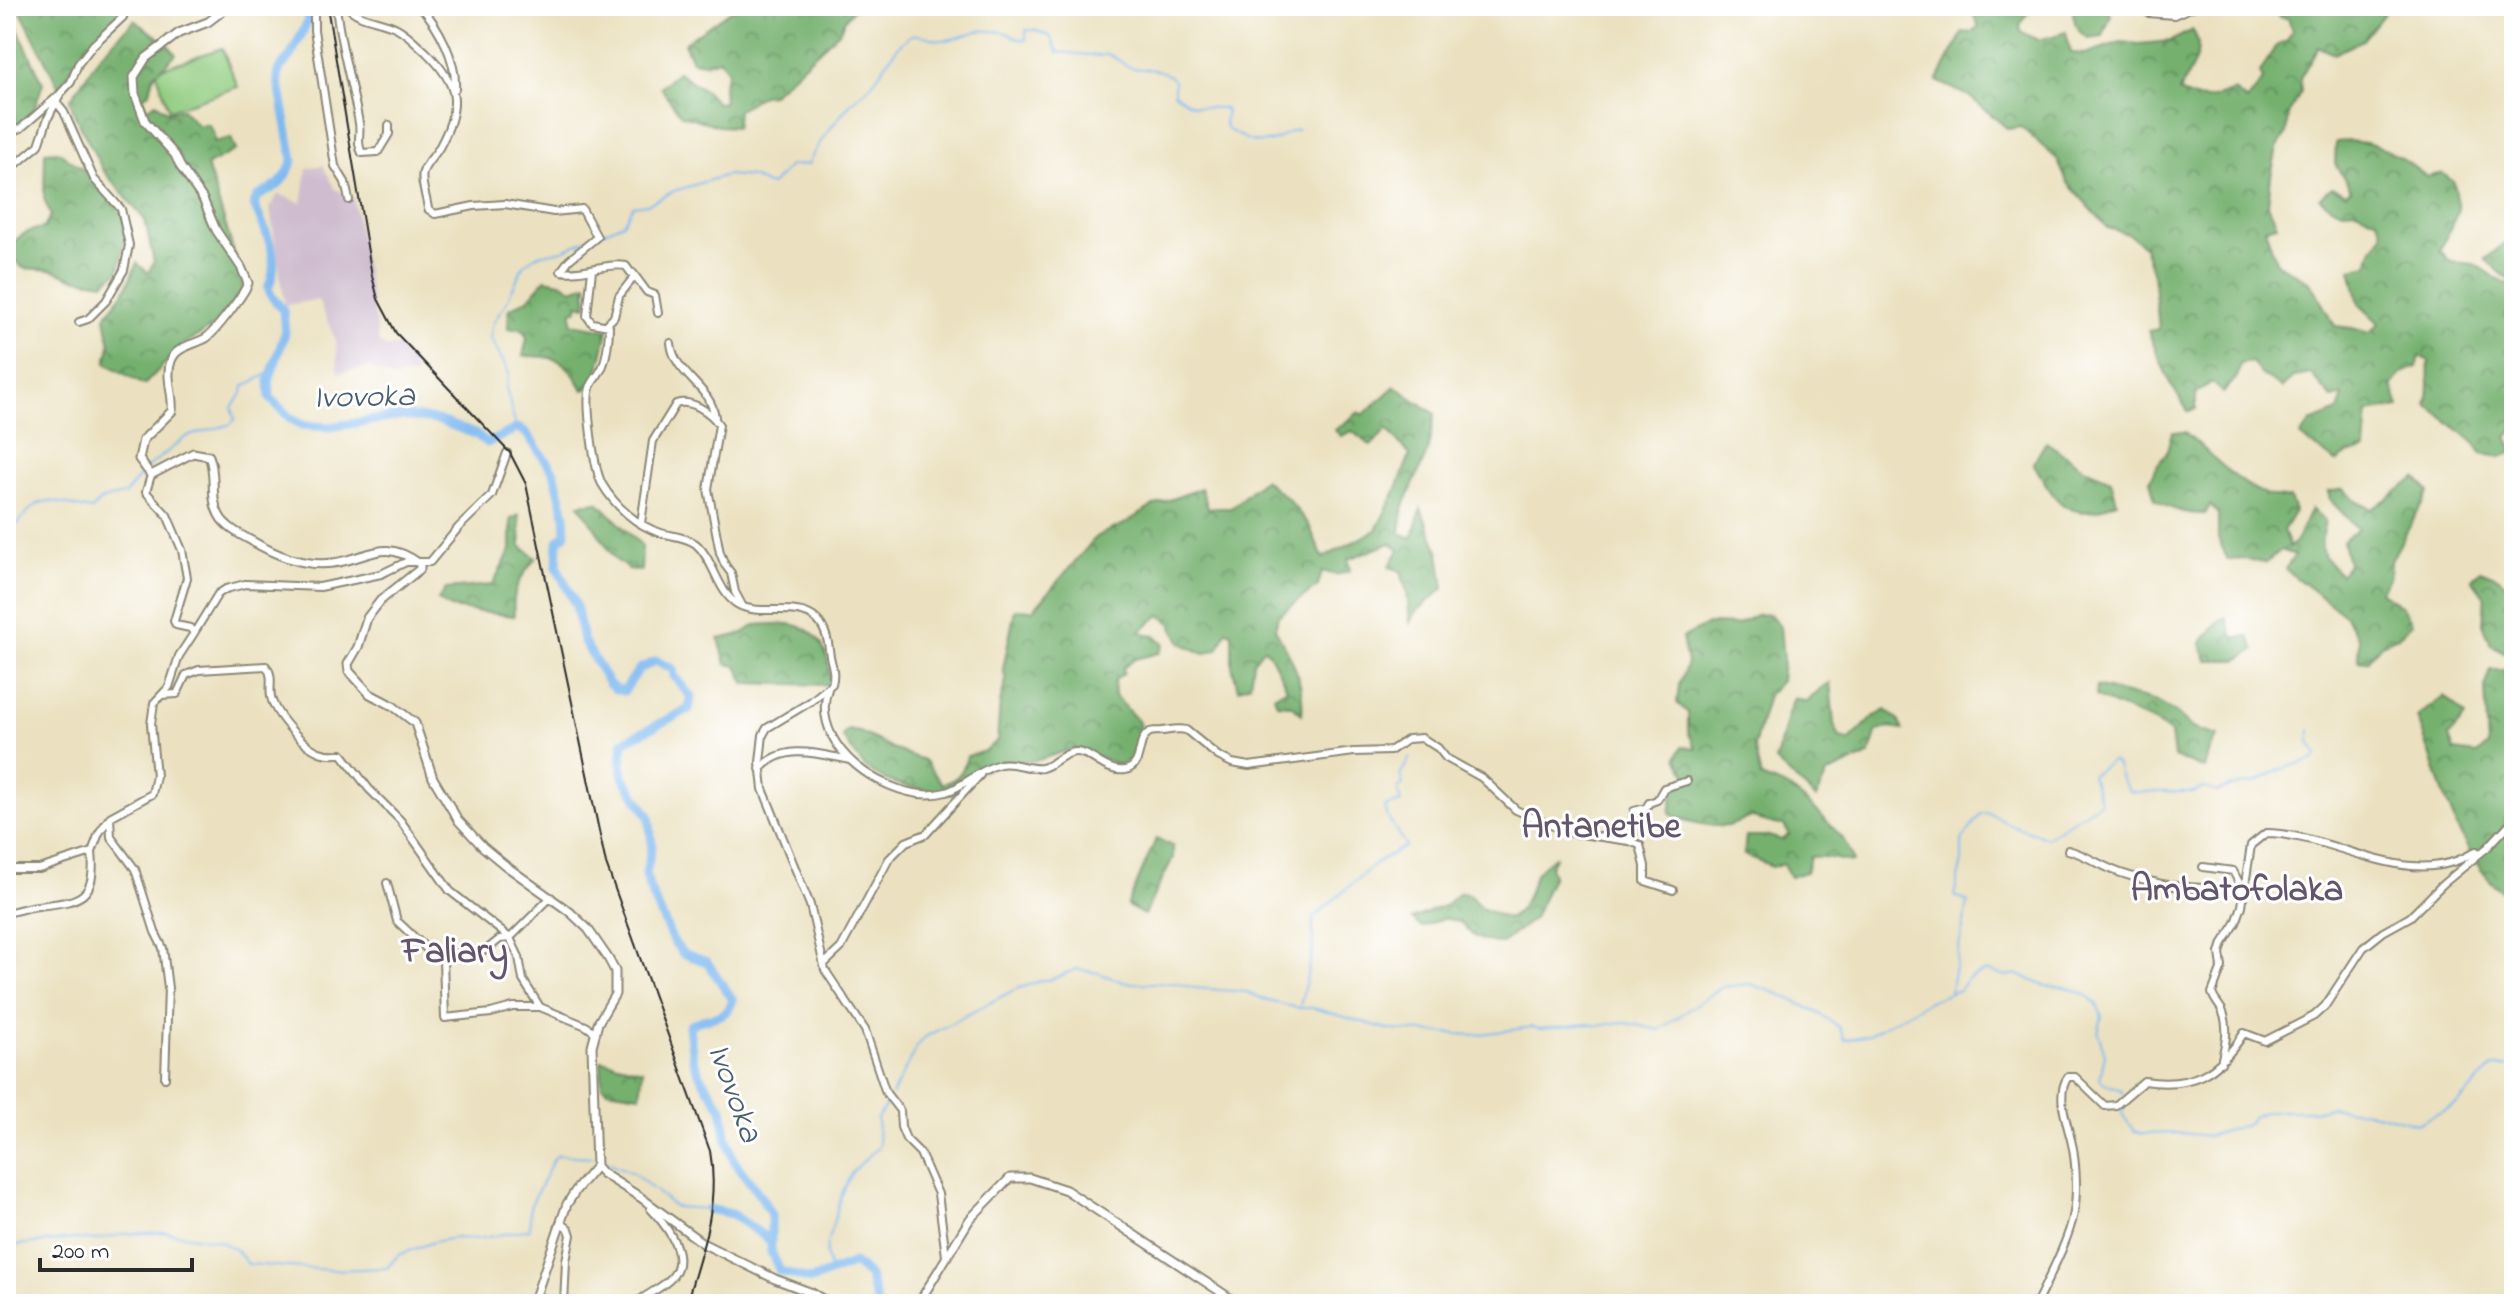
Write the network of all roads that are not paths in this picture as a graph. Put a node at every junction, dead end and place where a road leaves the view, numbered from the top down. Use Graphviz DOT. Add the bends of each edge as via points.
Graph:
graph roads {
  1 [pos="125,6"];
  2 [pos="229,6"];
  3 [pos="314,6"];
  4 [pos="336,6"];
  5 [pos="347,6"];
  6 [pos="2140,6"];
  7 [pos="2195,6"];
  8 [pos="422,7"];
  9 [pos="455,92"];
  10 [pos="60,94"];
  11 [pos="56,102"];
  12 [pos="389,125"];
  13 [pos="6,134"];
  14 [pos="6,173"];
  15 [pos="349,200"];
  16 [pos="592,270"];
  17 [pos="633,273"];
  18 [pos="658,313"];
  19 [pos="79,322"];
  20 [pos="607,324"];
  21 [pos="671,343"];
  22 [pos="715,417"];
  23 [pos="507,453"];
  24 [pos="150,474"];
  25 [pos="641,523"];
  26 [pos="420,564"];
  27 [pos="744,608"];
  28 [pos="194,633"];
  29 [pos="828,689"];
  30 [pos="162,695"];
  31 [pos="850,760"];
  32 [pos="760,769"];
  33 [pos="986,769"];
  34 [pos="1687,781"];
  35 [pos="110,817"];
  36 [pos="1646,818"];
  37 [pos="2514,819"];
  38 [pos="1635,821"];
  39 [pos="2492,840"];
  40 [pos="1629,841"];
  41 [pos="2068,850"];
  42 [pos="92,852"];
  43 [pos="2203,867"];
  44 [pos="6,869"];
  45 [pos="387,883"];
  46 [pos="1673,890"];
  47 [pos="2244,892"];
  48 [pos="551,897"];
  49 [pos="6,913"];
  50 [pos="510,938"];
  51 [pos="449,954"];
  52 [pos="825,963"];
  53 [pos="540,1007"];
  54 [pos="596,1033"];
  55 [pos="2221,1063"];
  56 [pos="165,1078"];
  57 [pos="597,1162"];
  58 [pos="588,1178"];
  59 [pos="609,1179"];
  60 [pos="640,1197"];
  61 [pos="561,1223"];
  62 [pos="946,1256"];
  63 [pos="533,1304"];
  64 [pos="564,1304"];
  65 [pos="635,1304"];
  66 [pos="831,1304"];
  67 [pos="918,1304"];
  68 [pos="1239,1304"];
  69 [pos="2036,1304"];
  1 -- 10 [label="street" via="123,17 93,45"];
  2 -- 24 [label="street" via="155,50 134,77 138,109 203,199 248,283 207,337 173,356 172,411 143,440 138,454"];
  3 -- 15 [label="street" via="335,166"];
  4 -- 12 [label="street" via="362,153 378,152"];
  5 -- 9 [label="street" via="354,14 408,36 438,64"];
  6 -- 7 [label="street" via="2148,13 2174,15"];
  8 -- 9 [label="street" via="450,56"];
  9 -- 16 [label="street" via="449,125 422,176 428,209 435,214 505,204 554,212 582,209 595,234 561,269"];
  10 -- 11 [label="street"];
  10 -- 13 [label="street" via="21,128"];
  11 -- 14 [label="street" via="39,145"];
  11 -- 19 [label="street" via="94,179 121,209 129,245 115,286 97,311"];
  16 -- 17 [label="street" via="619,265"];
  16 -- 20 [label="street" via="587,316 592,323"];
  17 -- 18 [label="street" via="655,295"];
  17 -- 20 [label="street"];
  20 -- 25 [label="street" via="604,362 590,385 593,458 601,483 615,502"];
  21 -- 22 [label="street" via="678,363 712,403"];
  22 -- 25 [label="street" via="682,402 664,420 651,450"];
  22 -- 27 [label="street" via="720,431 708,489 720,553"];
  23 -- 26 [label="street" via="492,495 438,555"];
  24 -- 26 [label="street" via="193,453 209,456 221,520 283,558 337,563 391,549"];
  24 -- 28 [label="street" via="146,492 173,526 187,578 174,621"];
  25 -- 27 [label="street" via="695,544 727,595"];
  26 -- 28 [label="street" via="406,562 381,574 320,587 245,584 226,589"];
  26 -- 48 [label="street" via="414,576 381,600 367,618 349,671 370,694 415,723 433,778 458,820 483,847"];
  27 -- 29 [label="street" via="812,617 827,636 835,667"];
  28 -- 30 [label="street"];
  29 -- 31 [label="street" via="828,725"];
  29 -- 32 [label="street" via="767,728"];
  30 -- 35 [label="street" via="154,703 151,724 156,776 152,794"];
  30 -- 50 [label="street" via="177,694 186,675 199,670 266,666 274,704 288,727 317,751 342,754 400,820 450,891"];
  31 -- 32 [label="street" via="788,751"];
  31 -- 33 [label="street" via="883,782 922,794 946,792"];
  32 -- 52 [label="street" via="763,789 816,922"];
  33 -- 40 [label="street" via="1011,763 1041,768 1075,752 1121,771 1137,763 1146,735 1181,728 1224,760 1249,766 1390,751 1408,739 1422,738 1482,778 1516,810 1567,832"];
  33 -- 52 [label="street" via="926,834 906,842 889,859 841,948"];
  34 -- 38 [label="street" via="1664,788 1657,800 1634,811"];
  35 -- 42 [label="street"];
  35 -- 56 [label="street" via="111,837 135,869 163,948 168,988"];
  36 -- 38 [label="street"];
  37 -- 39 [label="street"];
  38 -- 40 [label="street"];
  39 -- 47 [label="street" via="2462,860 2432,867 2266,833 2249,849"];
  39 -- 55 [label="street" via="2410,917 2363,948 2314,1016 2265,1041 2244,1033"];
  40 -- 46 [label="street" via="1640,845 1645,881"];
  41 -- 47 [label="street" via="2118,872 2165,884"];
  42 -- 44 [label="street" via="39,869"];
  42 -- 49 [label="street" via="88,890 78,899"];
  43 -- 47 [label="street" via="2233,871"];
  45 -- 51 [label="street" via="397,921 431,953"];
  47 -- 55 [label="street" via="2240,915 2221,950 2222,967 2212,991 2226,1023"];
  48 -- 50 [label="street"];
  48 -- 54 [label="street" via="588,929 615,971 615,994"];
  50 -- 51 [label="street" via="486,950"];
  50 -- 53 [label="street" via="523,980"];
  51 -- 53 [label="street" via="441,971 445,1018"];
  52 -- 62 [label="street" via="865,1030 906,1139 920,1153 938,1194"];
  53 -- 54 [label="street"];
  54 -- 57 [label="street" via="592,1060"];
  55 -- 69 [label="street" via="2195,1079 2169,1085 2144,1081 2116,1105 2105,1106 2075,1077 2068,1077 2063,1104 2074,1156 2074,1213"];
  57 -- 58 [label="street"];
  57 -- 59 [label="street"];
  58 -- 59 [label="street"];
  58 -- 61 [label="street" via="576,1190"];
  59 -- 60 [label="street"];
  60 -- 65 [label="street" via="672,1236 678,1262 671,1278"];
  60 -- 66 [label="street" via="704,1244"];
  61 -- 63 [label="street"];
  61 -- 64 [label="street" via="571,1235"];
  62 -- 67 [label="street"];
  62 -- 68 [label="street" via="970,1219 1010,1178 1030,1178 1066,1190"];
}
